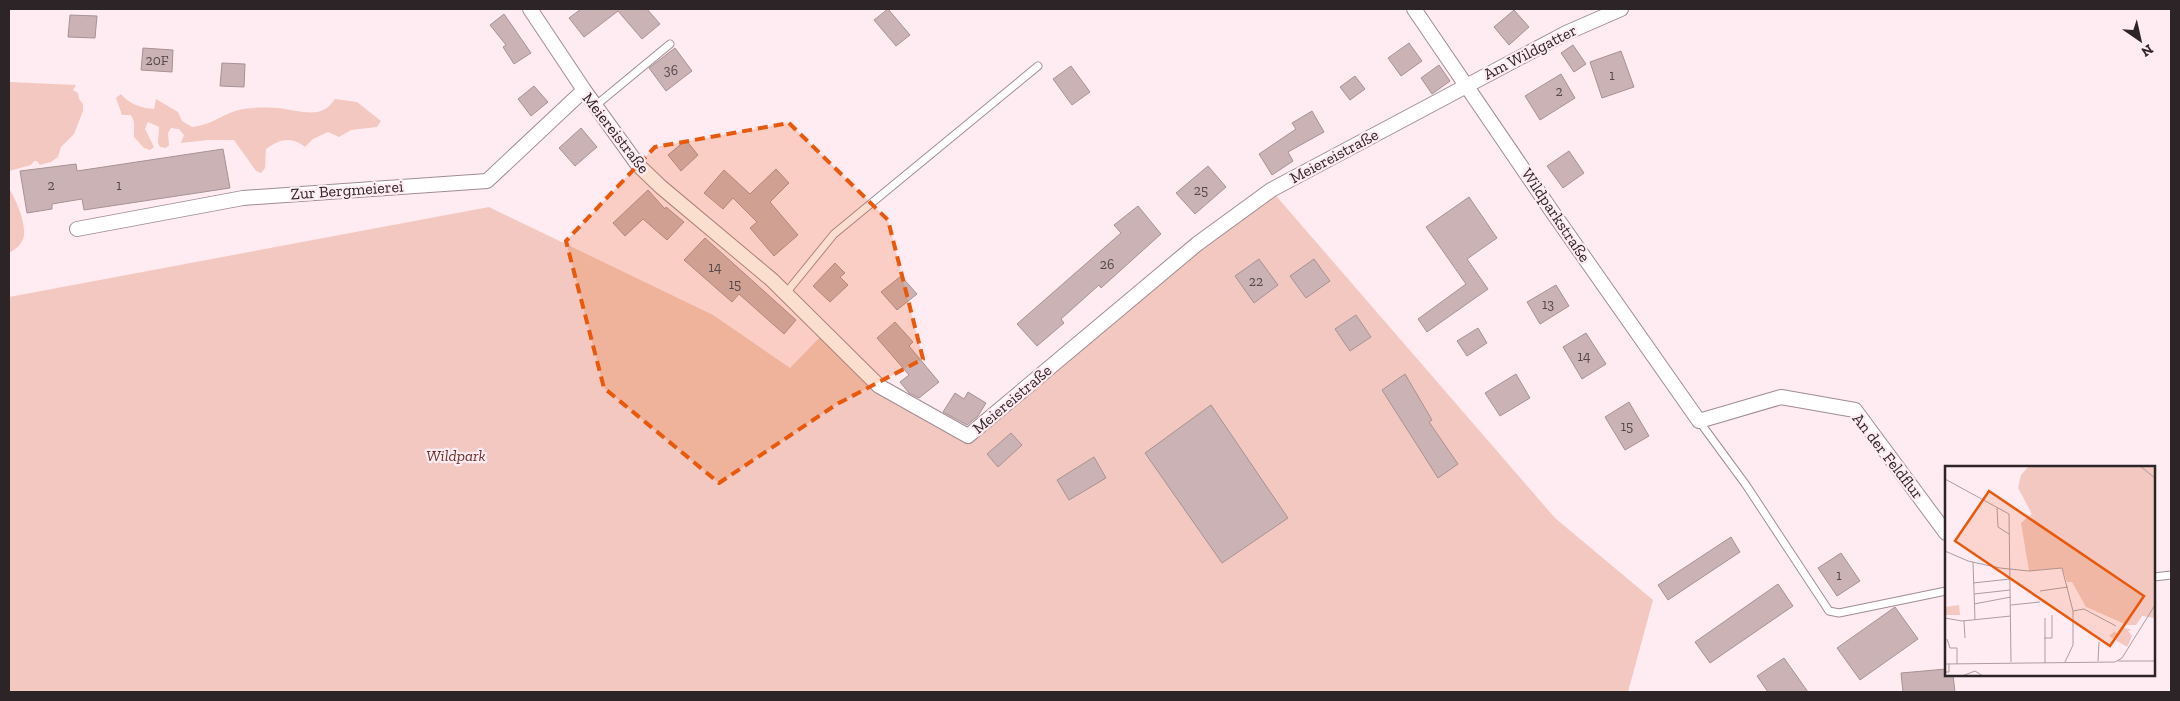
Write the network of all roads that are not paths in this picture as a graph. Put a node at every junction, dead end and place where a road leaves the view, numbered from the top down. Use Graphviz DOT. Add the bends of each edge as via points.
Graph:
graph roads {
  1 [pos="530,9"];
  2 [pos="1414,9"];
  3 [pos="1621,9"];
  4 [pos="670,44"];
  5 [pos="1038,66"];
  6 [pos="1468,84"];
  7 [pos="584,90"];
  8 [pos="595,106"];
  9 [pos="77,230"];
  10 [pos="786,293"];
  11 [pos="1699,421"];
  12 [pos="1945,532"];
  13 [pos="2171,576"];
  14 [pos="2155,577"];
  15 [pos="1945,591"];
  1 -- 7 [label="street, Meiereistraße"];
  2 -- 6 [label="street, Wildparkstraße"];
  3 -- 6 [label="street, Am Wildgatter" via="1566,33"];
  4 -- 8 [label="lane"];
  5 -- 10 [label="lane" via="834,234"];
  6 -- 10 [label="street, Meiereistraße" via="1271,190 1197,244 968,436 879,386"];
  6 -- 11 [label="street, Wildparkstraße" via="1551,210"];
  7 -- 8 [label="street, Meiereistraße"];
  7 -- 9 [label="street, Zur Bergmeierei" via="487,181 242,198"];
  8 -- 10 [label="street, Meiereistraße" via="638,164 661,187"];
  11 -- 12 [label="street, An der Feldflur" via="1781,397 1855,410"];
  11 -- 15 [label="lane" via="1830,611 1840,613"];
  13 -- 14 [label="lane"];
}
